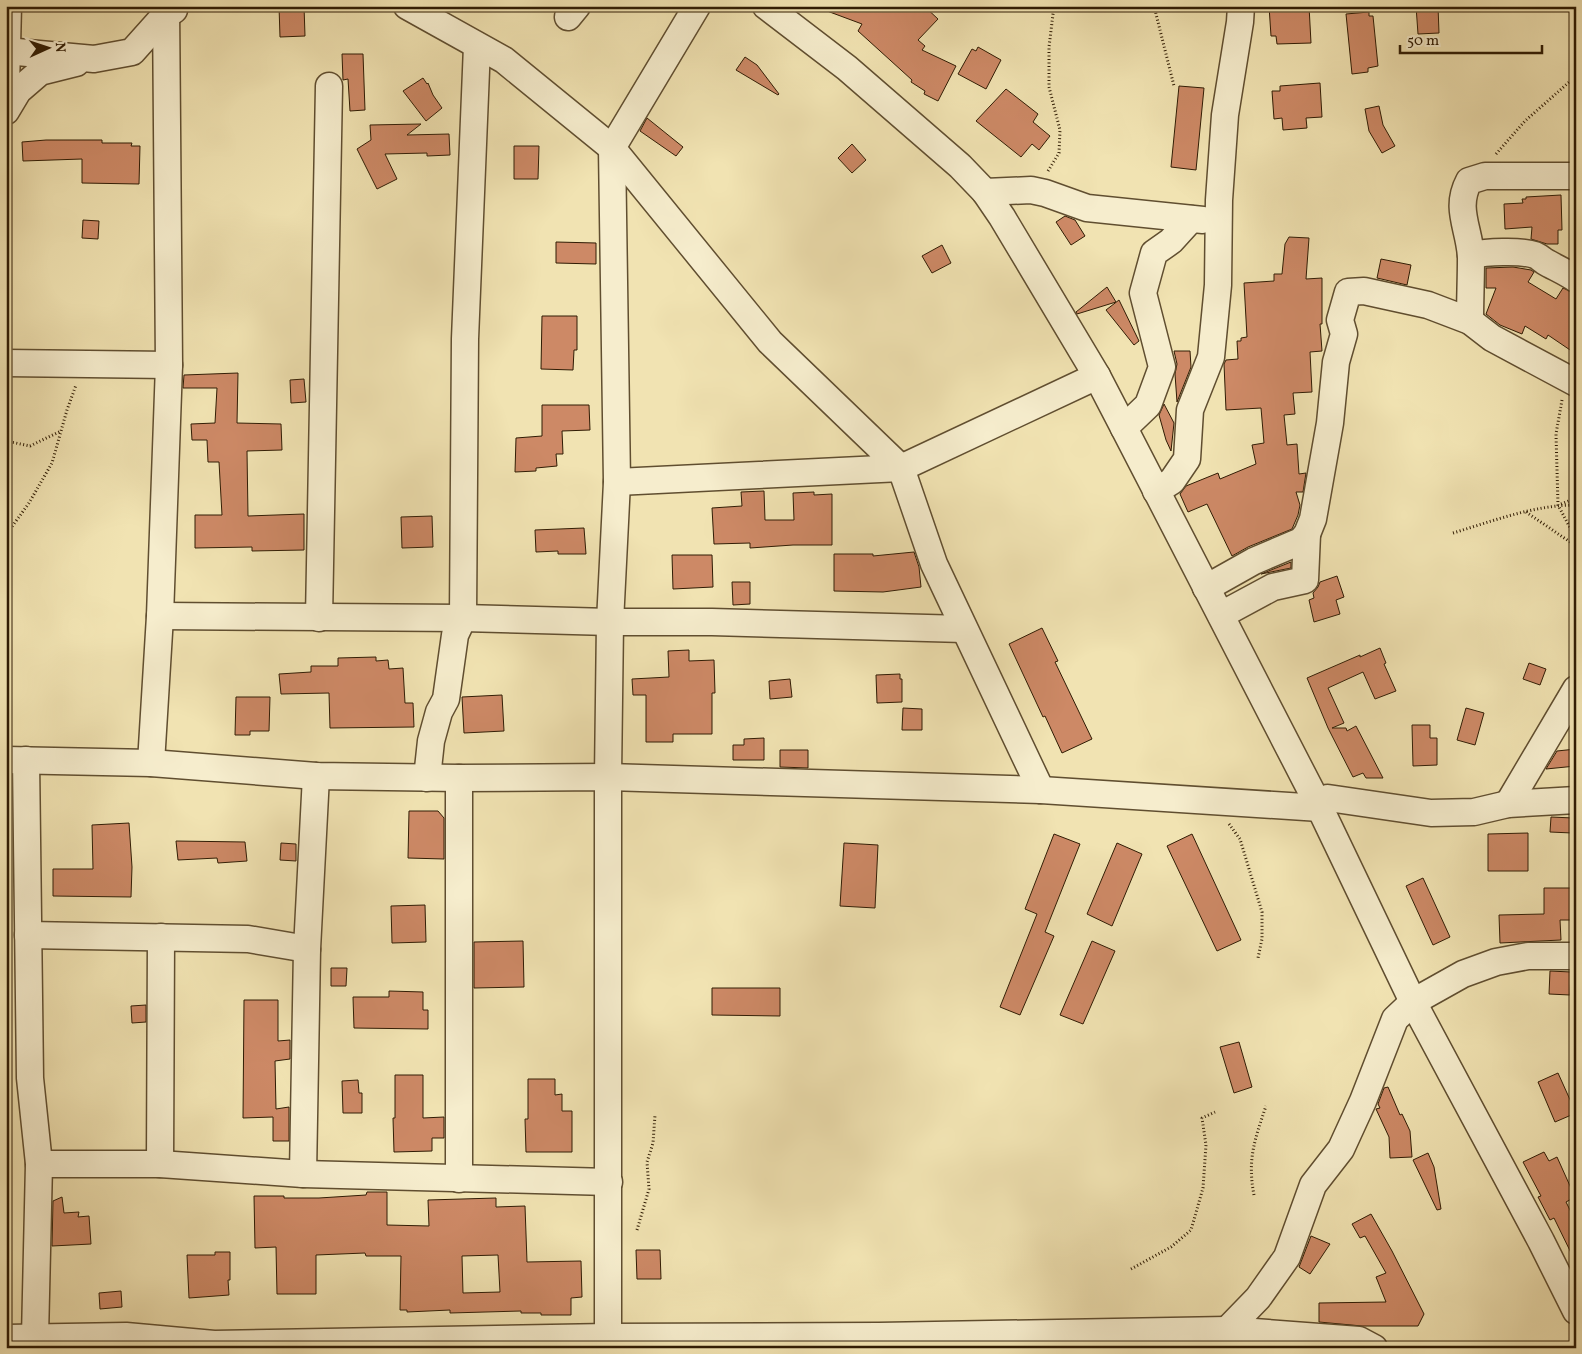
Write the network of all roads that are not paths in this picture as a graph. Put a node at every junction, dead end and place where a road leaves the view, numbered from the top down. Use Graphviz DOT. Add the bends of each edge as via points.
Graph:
graph roads {
  1 [pos="8,6"];
  2 [pos="407,6"];
  3 [pos="697,6"];
  4 [pos="766,6"];
  5 [pos="1241,6"];
  6 [pos="171,9"];
  7 [pos="477,46"];
  8 [pos="7,51"];
  9 [pos="94,59"];
  10 [pos="329,86"];
  11 [pos="6,87"];
  12 [pos="6,111"];
  13 [pos="612,148"];
  14 [pos="1576,176"];
  15 [pos="985,192"];
  16 [pos="1191,219"];
  17 [pos="1219,221"];
  18 [pos="1471,255"];
  19 [pos="1576,278"];
  20 [pos="1470,321"];
  21 [pos="6,362"];
  22 [pos="169,365"];
  23 [pos="1097,376"];
  24 [pos="1571,380"];
  25 [pos="1124,428"];
  26 [pos="901,468"];
  27 [pos="617,482"];
  28 [pos="1156,491"];
  29 [pos="1307,534"];
  30 [pos="1206,588"];
  31 [pos="1221,615"];
  32 [pos="160,616"];
  33 [pos="319,618"];
  34 [pos="463,618"];
  35 [pos="610,622"];
  36 [pos="964,629"];
  37 [pos="1576,689"];
  38 [pos="16,760"];
  39 [pos="151,763"];
  40 [pos="316,776"];
  41 [pos="608,777"];
  42 [pos="427,778"];
  43 [pos="459,778"];
  44 [pos="1042,790"];
  45 [pos="1576,800"];
  46 [pos="1508,804"];
  47 [pos="1320,808"];
  48 [pos="28,935"];
  49 [pos="161,937"];
  50 [pos="307,949"];
  51 [pos="1576,956"];
  52 [pos="1413,1002"];
  53 [pos="39,1164"];
  54 [pos="160,1164"];
  55 [pos="303,1174"];
  56 [pos="459,1179"];
  57 [pos="609,1182"];
  58 [pos="1576,1311"];
  59 [pos="1228,1330"];
  60 [pos="1068,1333"];
  61 [pos="35,1337"];
  62 [pos="608,1337"];
  63 [pos="6,1338"];
  64 [pos="975,1340"];
  65 [pos="1108,1348"];
  66 [pos="1374,1348"];
  1 -- 8 [label="street"];
  2 -- 7 [label="street"];
  3 -- 13 [label="street"];
  4 -- 15 [label="street" via="869,86"];
  5 -- 17 [label="street" via="1225,115"];
  6 -- 9 [label="street" via="132,52"];
  6 -- 22 [label="street"];
  7 -- 13 [label="street" via="504,60"];
  7 -- 34 [label="street" via="465,339"];
  8 -- 9 [label="street"];
  8 -- 11 [label="street"];
  9 -- 12 [label="street" via="40,72 18,92"];
  10 -- 33 [label="street"];
  13 -- 26 [label="street" via="770,342"];
  13 -- 27 [label="street"];
  14 -- 18 [label="street" via="1485,176 1469,181 1463,193 1462,208"];
  15 -- 16 [label="street" via="1031,190 1087,208"];
  15 -- 23 [label="street"];
  16 -- 17 [label="street"];
  16 -- 25 [label="street" via="1171,241 1154,253 1143,293 1162,367 1148,405"];
  17 -- 28 [label="street" via="1218,285 1211,357 1190,410 1186,459 1172,480"];
  18 -- 19 [label="street" via="1536,255"];
  18 -- 20 [label="street"];
  20 -- 24 [label="street" via="1492,338"];
  20 -- 29 [label="street" via="1428,305 1364,291 1348,292 1340,320 1344,334 1334,377 1330,423 1313,519"];
  21 -- 22 [label="street"];
  22 -- 32 [label="street"];
  23 -- 25 [label="street"];
  23 -- 26 [label="street"];
  25 -- 28 [label="street"];
  26 -- 27 [label="street"];
  26 -- 36 [label="street" via="934,564"];
  27 -- 35 [label="street"];
  28 -- 30 [label="street"];
  29 -- 30 [label="street" via="1301,541 1254,561"];
  29 -- 31 [label="street" via="1305,580 1273,587"];
  30 -- 31 [label="street"];
  31 -- 47 [label="street"];
  32 -- 33 [label="street"];
  32 -- 39 [label="street"];
  33 -- 34 [label="street"];
  34 -- 35 [label="street"];
  34 -- 42 [label="street" via="455,635 446,699 431,741"];
  35 -- 36 [label="street"];
  35 -- 41 [label="street"];
  36 -- 44 [label="street"];
  37 -- 46 [label="street"];
  38 -- 39 [label="street"];
  38 -- 48 [label="street"];
  39 -- 40 [label="street"];
  40 -- 42 [label="street"];
  40 -- 50 [label="street"];
  41 -- 43 [label="street"];
  41 -- 44 [label="street"];
  41 -- 57 [label="street"];
  42 -- 43 [label="street"];
  43 -- 56 [label="street"];
  44 -- 47 [label="street"];
  45 -- 46 [label="street"];
  46 -- 47 [label="street" via="1474,812 1431,812 1328,798"];
  47 -- 52 [label="street"];
  48 -- 49 [label="street"];
  48 -- 53 [label="street" via="30,1078"];
  49 -- 50 [label="street" via="248,939"];
  49 -- 54 [label="street"];
  50 -- 55 [label="street"];
  51 -- 52 [label="street" via="1528,956 1496,962 1463,974"];
  52 -- 58 [label="street"];
  52 -- 59 [label="street" via="1395,1019 1341,1149 1313,1185 1287,1257 1258,1298"];
  53 -- 54 [label="street"];
  53 -- 61 [label="street"];
  54 -- 55 [label="street"];
  55 -- 56 [label="street"];
  56 -- 57 [label="street"];
  57 -- 62 [label="street"];
  59 -- 60 [label="street"];
  59 -- 66 [label="street" via="1359,1340"];
  60 -- 64 [label="street"];
  60 -- 65 [label="street"];
  61 -- 62 [label="street" via="126,1336 214,1344"];
  61 -- 63 [label="street"];
  62 -- 64 [label="street" via="879,1336"];
}
